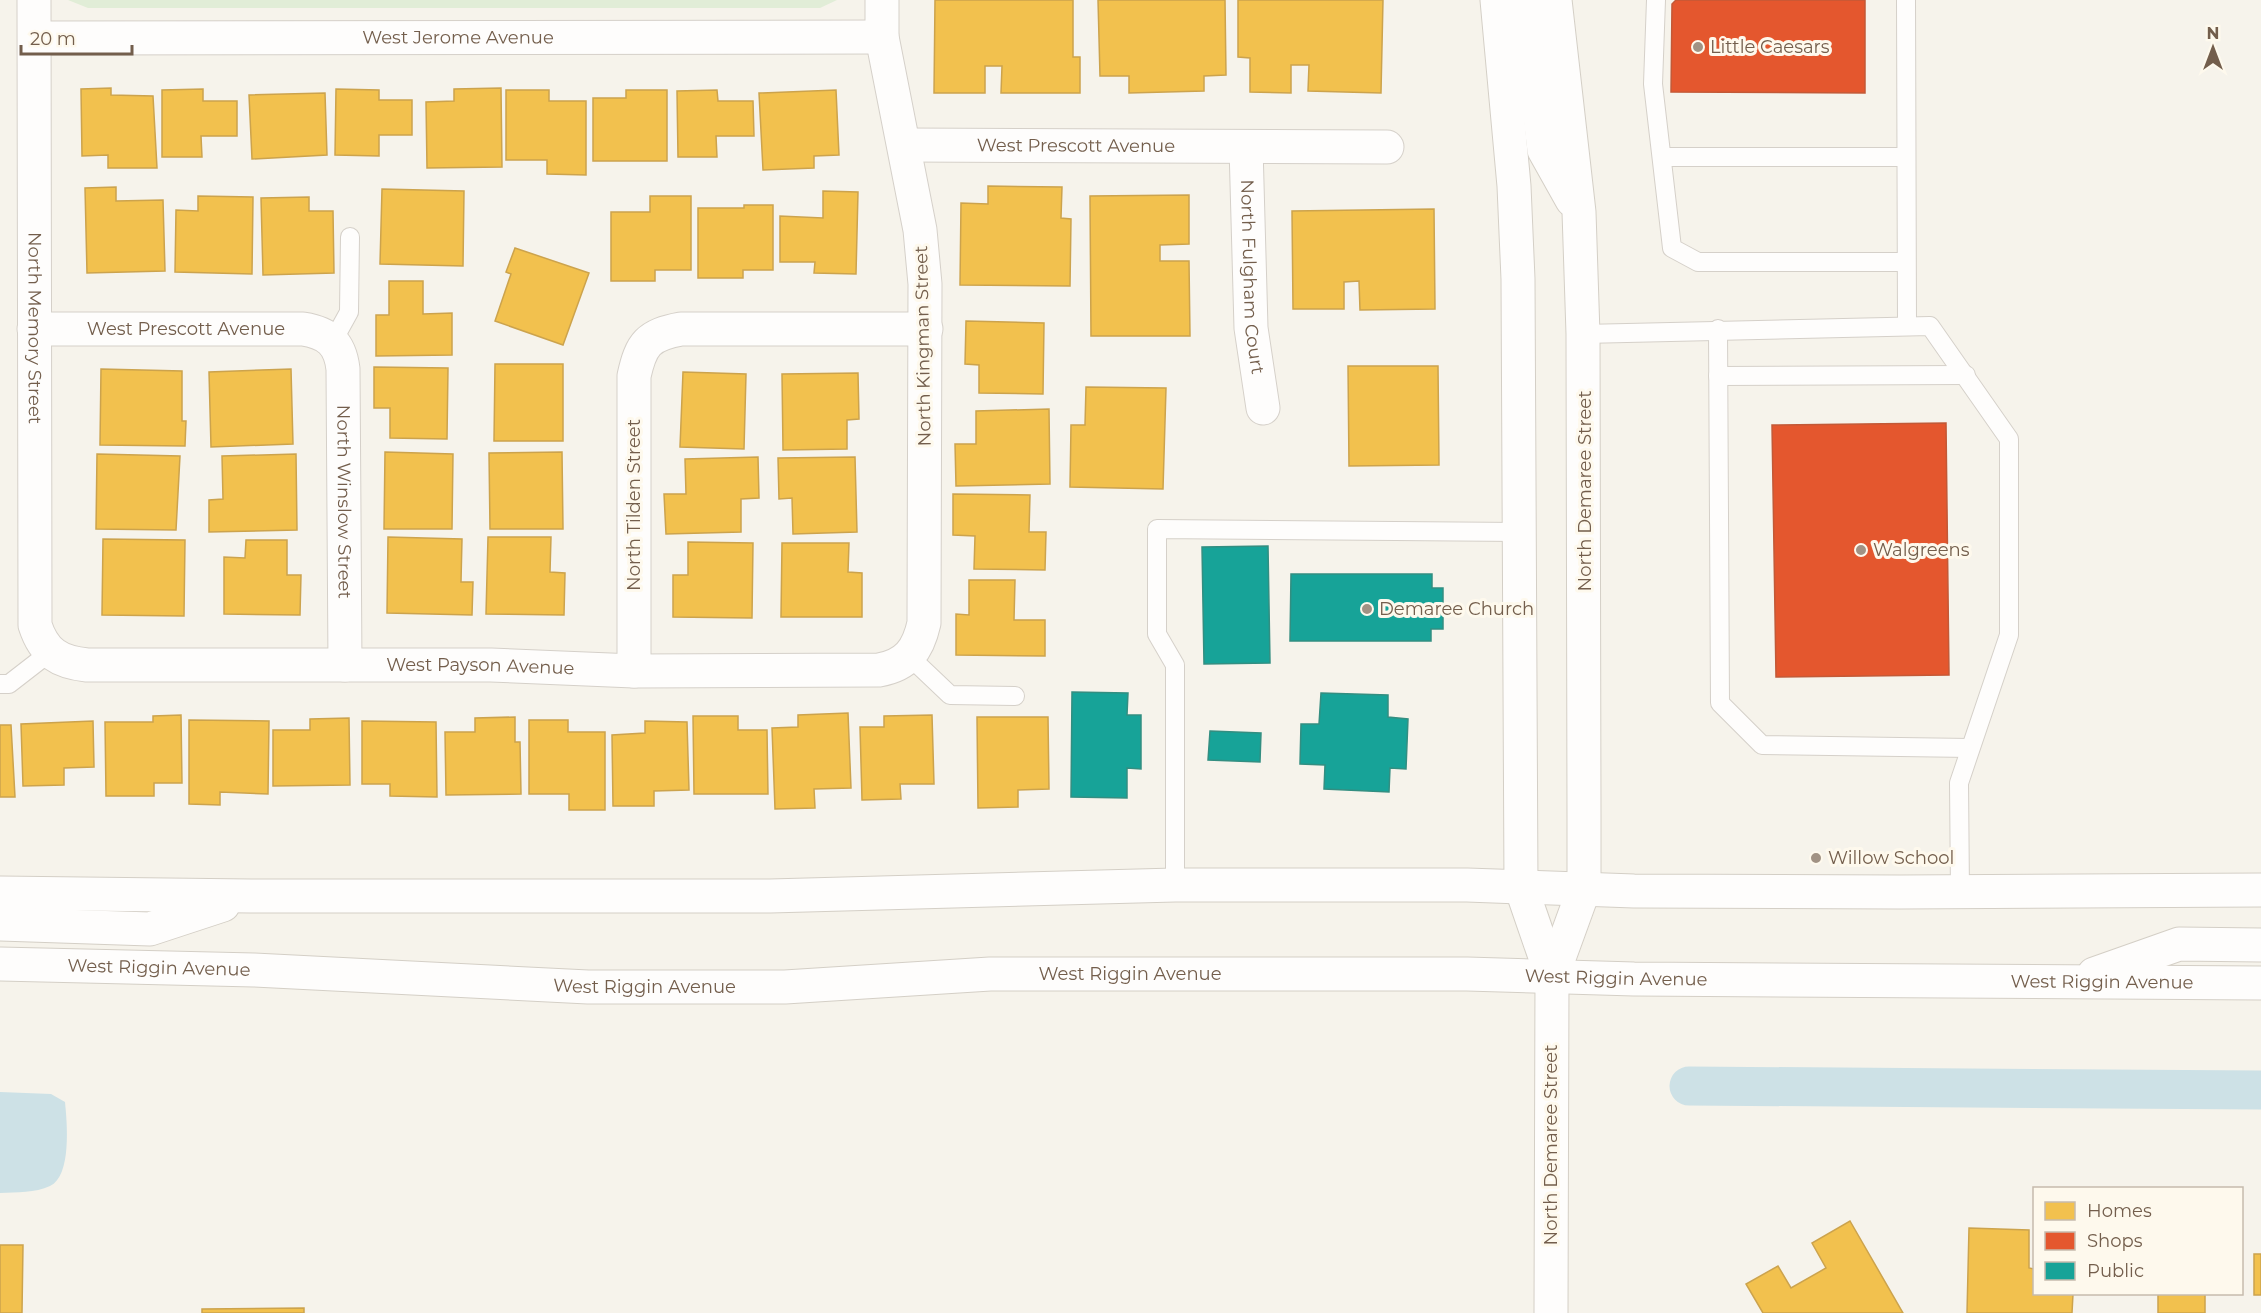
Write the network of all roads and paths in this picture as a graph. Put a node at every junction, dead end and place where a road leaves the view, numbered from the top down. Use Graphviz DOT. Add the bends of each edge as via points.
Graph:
graph roads {
  1 [pos="34,0"];
  2 [pos="882,0"];
  3 [pos="1497,0"];
  4 [pos="1526,0"];
  5 [pos="1555,0"];
  6 [pos="1656,0"];
  7 [pos="1905,0"];
  8 [pos="882,37"];
  9 [pos="35,38"];
  10 [pos="905,145"];
  11 [pos="1246,147"];
  12 [pos="1387,147"];
  13 [pos="1663,157"];
  14 [pos="1905,157"];
  15 [pos="1579,212"];
  16 [pos="350,237"];
  17 [pos="1906,262"];
  18 [pos="1906,326"];
  19 [pos="34,329"];
  20 [pos="926,329"];
  21 [pos="1718,329"];
  22 [pos="1583,334"];
  23 [pos="333,340"];
  24 [pos="1966,375"];
  25 [pos="1718,376"];
  26 [pos="1263,408"];
  27 [pos="1520,532"];
  28 [pos="49,653"];
  29 [pos="910,657"];
  30 [pos="345,665"];
  31 [pos="634,671"];
  32 [pos="0,684"];
  33 [pos="1015,696"];
  34 [pos="1970,748"];
  35 [pos="1175,885"];
  36 [pos="1521,887"];
  37 [pos="1584,889"];
  38 [pos="2261,890"];
  39 [pos="0,892"];
  40 [pos="1960,892"];
  41 [pos="251,896"];
  42 [pos="0,924"];
  43 [pos="2261,945"];
  44 [pos="0,964"];
  45 [pos="1552,977"];
  46 [pos="2073,982"];
  47 [pos="2261,983"];
  48 [pos="1551,1313"];
  1 -- 9 [label="main road, North Memory Street"];
  2 -- 8 [label="main road, North Kingman Street"];
  3 -- 27 [label="main road, North Demaree Street" via="1514,186"];
  4 -- 15 [label="main road" via="1544,150"];
  5 -- 15 [label="main road, North Demaree Street"];
  6 -- 13 [label="lane" via="1653,84"];
  7 -- 14 [label="lane"];
  8 -- 9 [label="main road, West Jerome Avenue"];
  8 -- 10 [label="main road, North Kingman Street"];
  9 -- 19 [label="main road, North Memory Street"];
  10 -- 11 [label="main road, West Prescott Avenue"];
  10 -- 20 [label="main road, North Kingman Street" via="920,230"];
  11 -- 12 [label="main road, West Prescott Avenue"];
  11 -- 26 [label="main road, North Fulgham Court" via="1251,328"];
  13 -- 14 [label="lane"];
  13 -- 17 [label="lane" via="1672,248 1698,262"];
  14 -- 17 [label="lane"];
  15 -- 22 [label="main road, North Demaree Street"];
  16 -- 23 [label="lane" via="349,312"];
  17 -- 18 [label="lane"];
  18 -- 21 [label="lane"];
  18 -- 24 [label="lane" via="1930,326"];
  19 -- 23 [label="main road, West Prescott Avenue" via="303,329 319,331"];
  19 -- 28 [label="main road, North Memory Street" via="35,625"];
  20 -- 29 [label="main road, North Kingman Street" via="924,623 920,641"];
  20 -- 31 [label="main road, North Tilden Street" via="681,329 646,342 634,376"];
  21 -- 22 [label="lane"];
  21 -- 25 [label="lane"];
  22 -- 37 [label="main road, North Demaree Street"];
  23 -- 30 [label="main road, North Winslow Street" via="343,369"];
  24 -- 25 [label="lane"];
  24 -- 34 [label="lane" via="2009,439 2009,635"];
  25 -- 34 [label="lane" via="1719,703 1762,745"];
  27 -- 35 [label="lane" via="1157,529 1157,634 1175,665"];
  27 -- 36 [label="main road, North Demaree Street"];
  28 -- 30 [label="main road, West Payson Avenue" via="67,663 87,665"];
  28 -- 32 [label="lane" via="9,684"];
  29 -- 31 [label="main road, West Payson Avenue" via="896,667 879,670"];
  29 -- 33 [label="lane" via="950,695"];
  30 -- 31 [label="main road, West Payson Avenue" via="491,665"];
  34 -- 40 [label="lane" via="1959,783"];
  35 -- 36 [label="main road"];
  35 -- 41 [label="main road" via="770,896"];
  36 -- 37 [label="main road"];
  36 -- 45 [label="main road, North Demaree Street"];
  37 -- 40 [label="main road"];
  37 -- 45 [label="main road, North Demaree Street"];
  38 -- 40 [label="main road"];
  39 -- 41 [label="main road"];
  41 -- 42 [label="main road" via="150,929"];
  43 -- 46 [label="main road" via="2179,944"];
  44 -- 45 [label="main road, West Riggin Avenue" via="230,969 588,987 785,987 990,974"];
  45 -- 46 [label="main road, West Riggin Avenue"];
  45 -- 48 [label="main road, North Demaree Street"];
  46 -- 47 [label="main road, West Riggin Avenue"];
}
